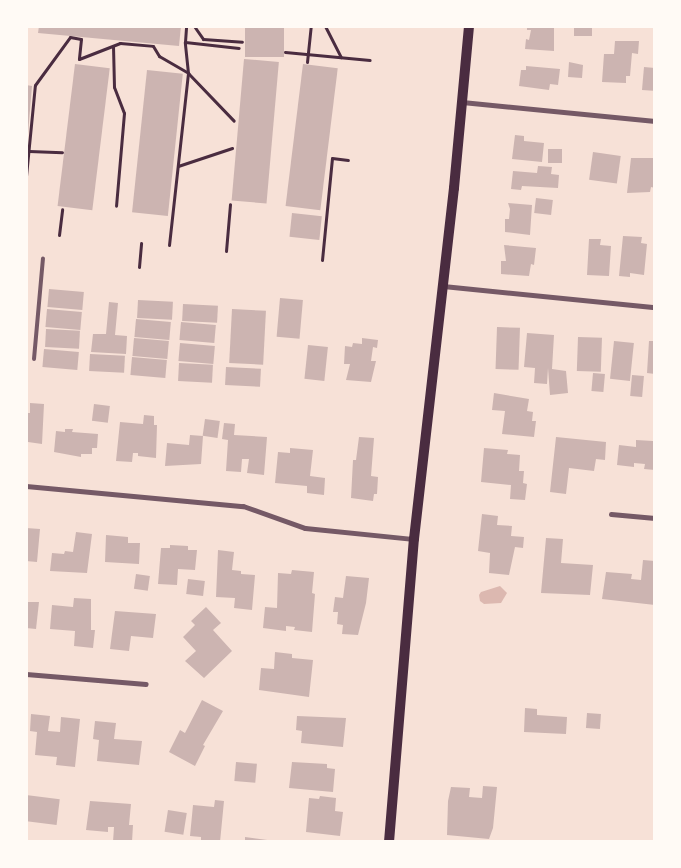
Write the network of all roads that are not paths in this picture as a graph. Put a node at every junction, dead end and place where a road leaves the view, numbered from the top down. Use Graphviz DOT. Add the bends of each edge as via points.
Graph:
graph roads {
  1 [pos="469,26"];
  2 [pos="462,102"];
  3 [pos="655,121"];
  4 [pos="43,258"];
  5 [pos="443,286"];
  6 [pos="655,307"];
  7 [pos="34,360"];
  8 [pos="26,486"];
  9 [pos="611,514"];
  10 [pos="655,518"];
  11 [pos="414,539"];
  12 [pos="26,674"];
  13 [pos="146,684"];
  14 [pos="389,842"];
  1 -- 2 [label="main road"];
  2 -- 3 [label="street"];
  2 -- 5 [label="main road"];
  4 -- 7 [label="lane"];
  5 -- 6 [label="street"];
  5 -- 11 [label="main road"];
  8 -- 11 [label="street" via="243,506 305,528"];
  9 -- 10 [label="street"];
  11 -- 14 [label="main road"];
  12 -- 13 [label="street"];
}
